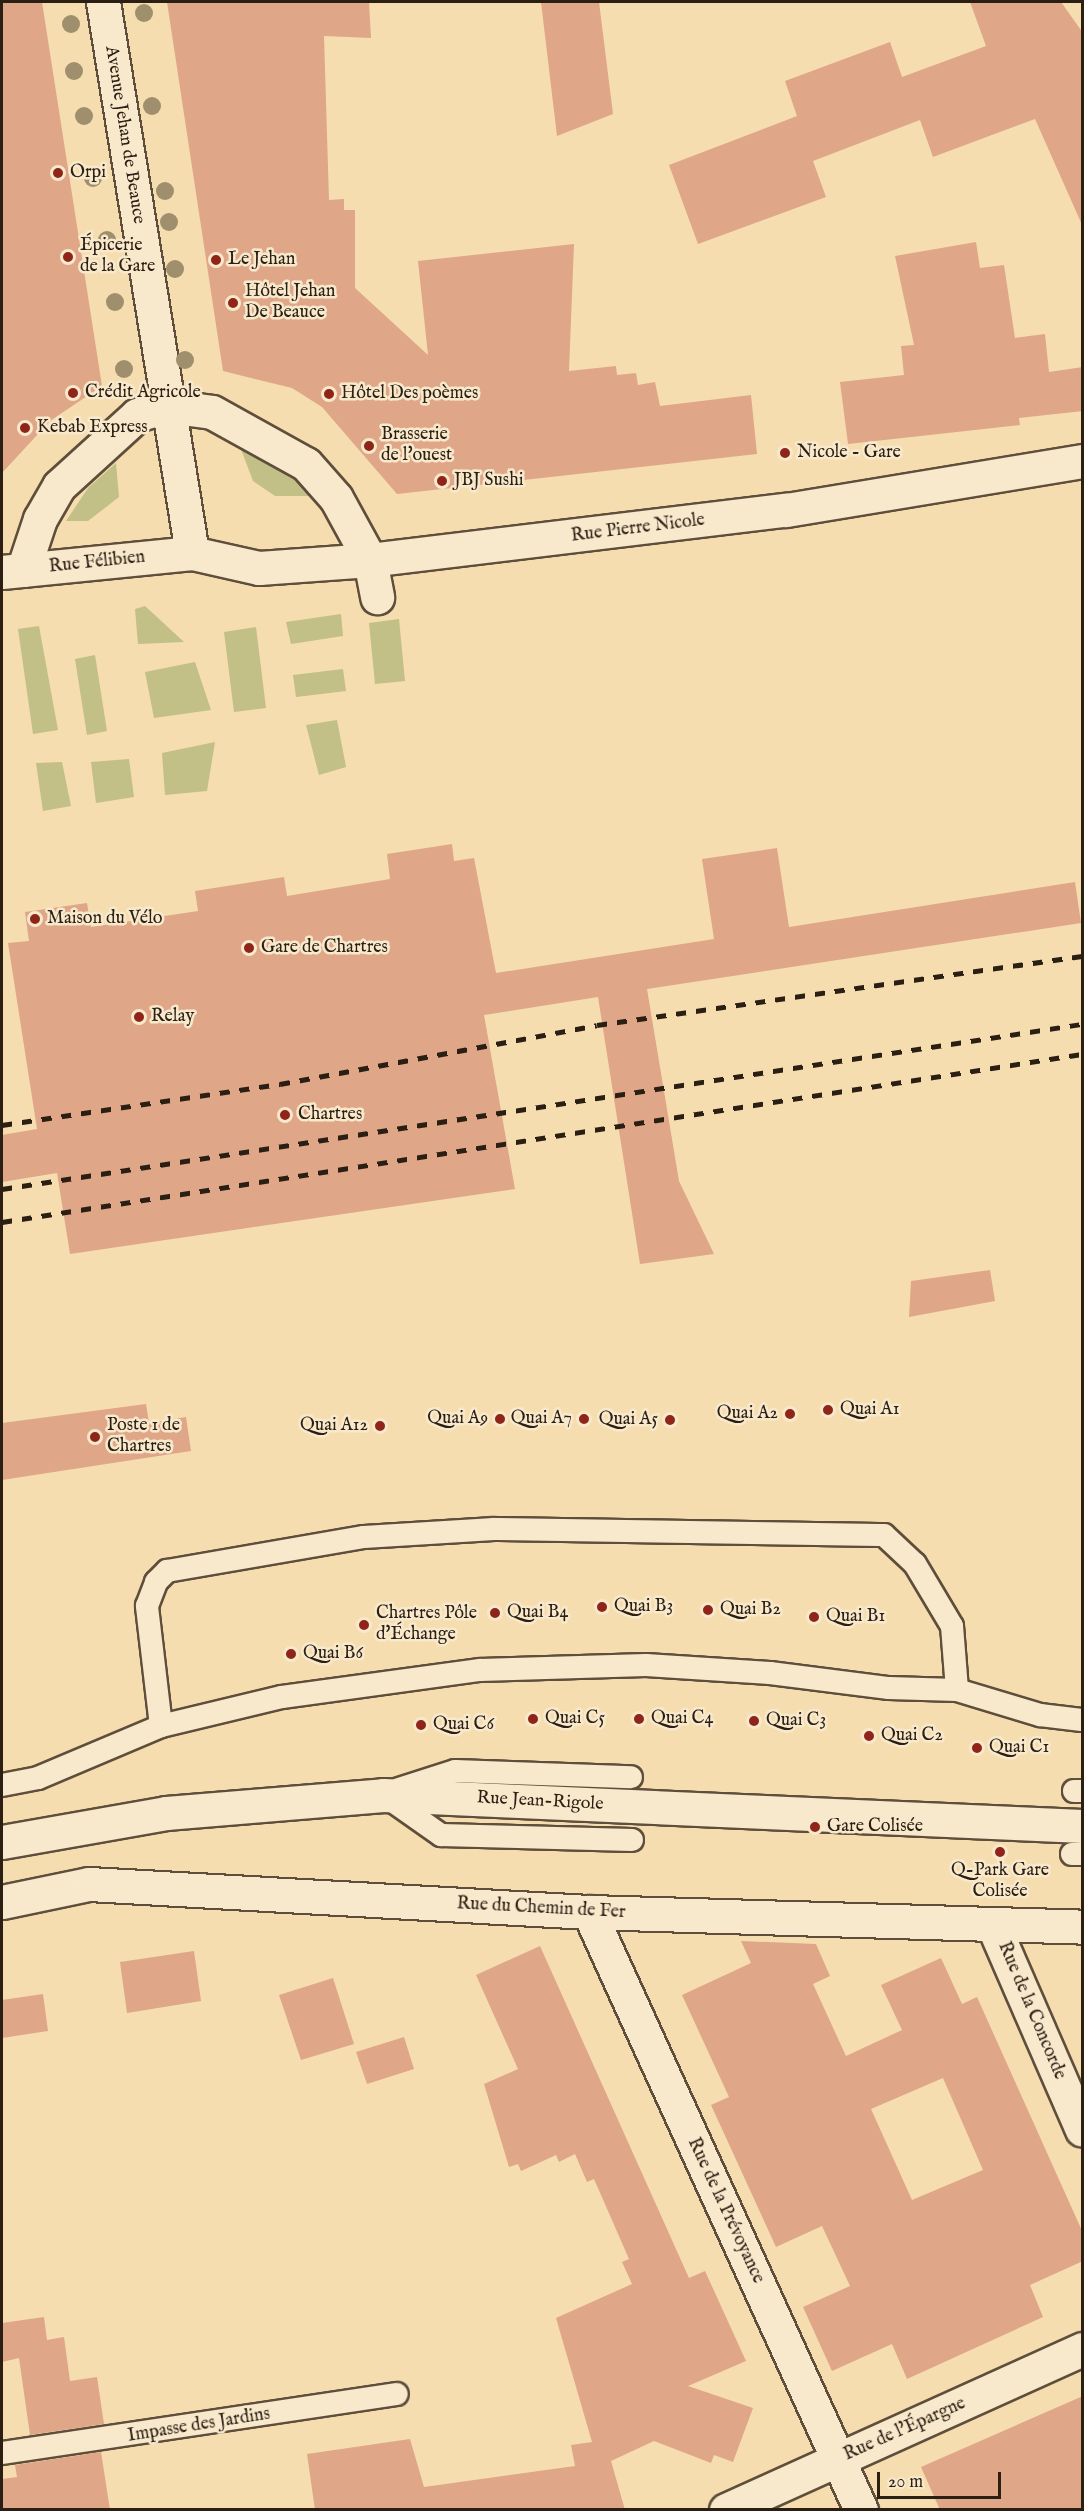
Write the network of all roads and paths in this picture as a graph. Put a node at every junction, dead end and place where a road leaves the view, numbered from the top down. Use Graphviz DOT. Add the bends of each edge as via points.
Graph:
graph roads {
  1 [pos="103,2"];
  2 [pos="167,406"];
  3 [pos="1083,461"];
  4 [pos="192,553"];
  5 [pos="370,560"];
  6 [pos="12,571"];
  7 [pos="377,597"];
  8 [pos="957,1690"];
  9 [pos="1083,1720"];
  10 [pos="161,1726"];
  11 [pos="631,1777"];
  12 [pos="2,1785"];
  13 [pos="382,1795"];
  14 [pos="632,1840"];
  15 [pos="2,1842"];
  16 [pos="1079,1845"];
  17 [pos="2,1902"];
  18 [pos="589,1912"];
  19 [pos="993,1925"];
  20 [pos="1083,1927"];
  21 [pos="1083,2130"];
  22 [pos="1083,2349"];
  23 [pos="397,2394"];
  24 [pos="2,2453"];
  25 [pos="839,2460"];
  26 [pos="726,2510"];
  27 [pos="861,2510"];
  1 -- 2 [label="street, Avenue Jehan de Beauce"];
  2 -- 4 [label="street, Avenue Jehan de Beauce"];
  2 -- 5 [label="street" via="212,412 306,464 336,498"];
  2 -- 6 [label="street" via="137,415 59,486"];
  3 -- 5 [label="street, Rue Pierre Nicole" via="775,511"];
  4 -- 5 [label="street, Rue Pierre Nicole" via="259,568"];
  4 -- 6 [label="street, Rue Félibien"];
  5 -- 7 [label="street"];
  8 -- 9 [label="lane" via="1040,1715"];
  8 -- 10 [label="lane" via="646,1665 480,1670 292,1695"];
  8 -- 10 [label="lane" via="960,1672 952,1626 915,1564 884,1535 494,1529 364,1536 167,1571 156,1582 147,1606"];
  10 -- 12 [label="lane" via="38,1778"];
  11 -- 13 [label="lane" via="455,1771"];
  13 -- 14 [label="lane" via="441,1835"];
  13 -- 15 [label="street, Rue Jean-Rigole" via="166,1813"];
  13 -- 16 [label="street, Rue Jean-Rigole"];
  17 -- 18 [label="street, Rue du Chemin de Fer" via="89,1884"];
  18 -- 19 [label="street, Rue du Chemin de Fer"];
  18 -- 25 [label="street, Rue de la Prévoyance"];
  19 -- 20 [label="street, Rue du Chemin de Fer"];
  19 -- 21 [label="street, Rue de la Concorde"];
  22 -- 25 [label="street, Rue de l'Épargne"];
  23 -- 24 [label="lane, Impasse des Jardins"];
  25 -- 26 [label="street, Rue de l'Épargne"];
  25 -- 27 [label="street, Rue de la Prévoyance"];
}
